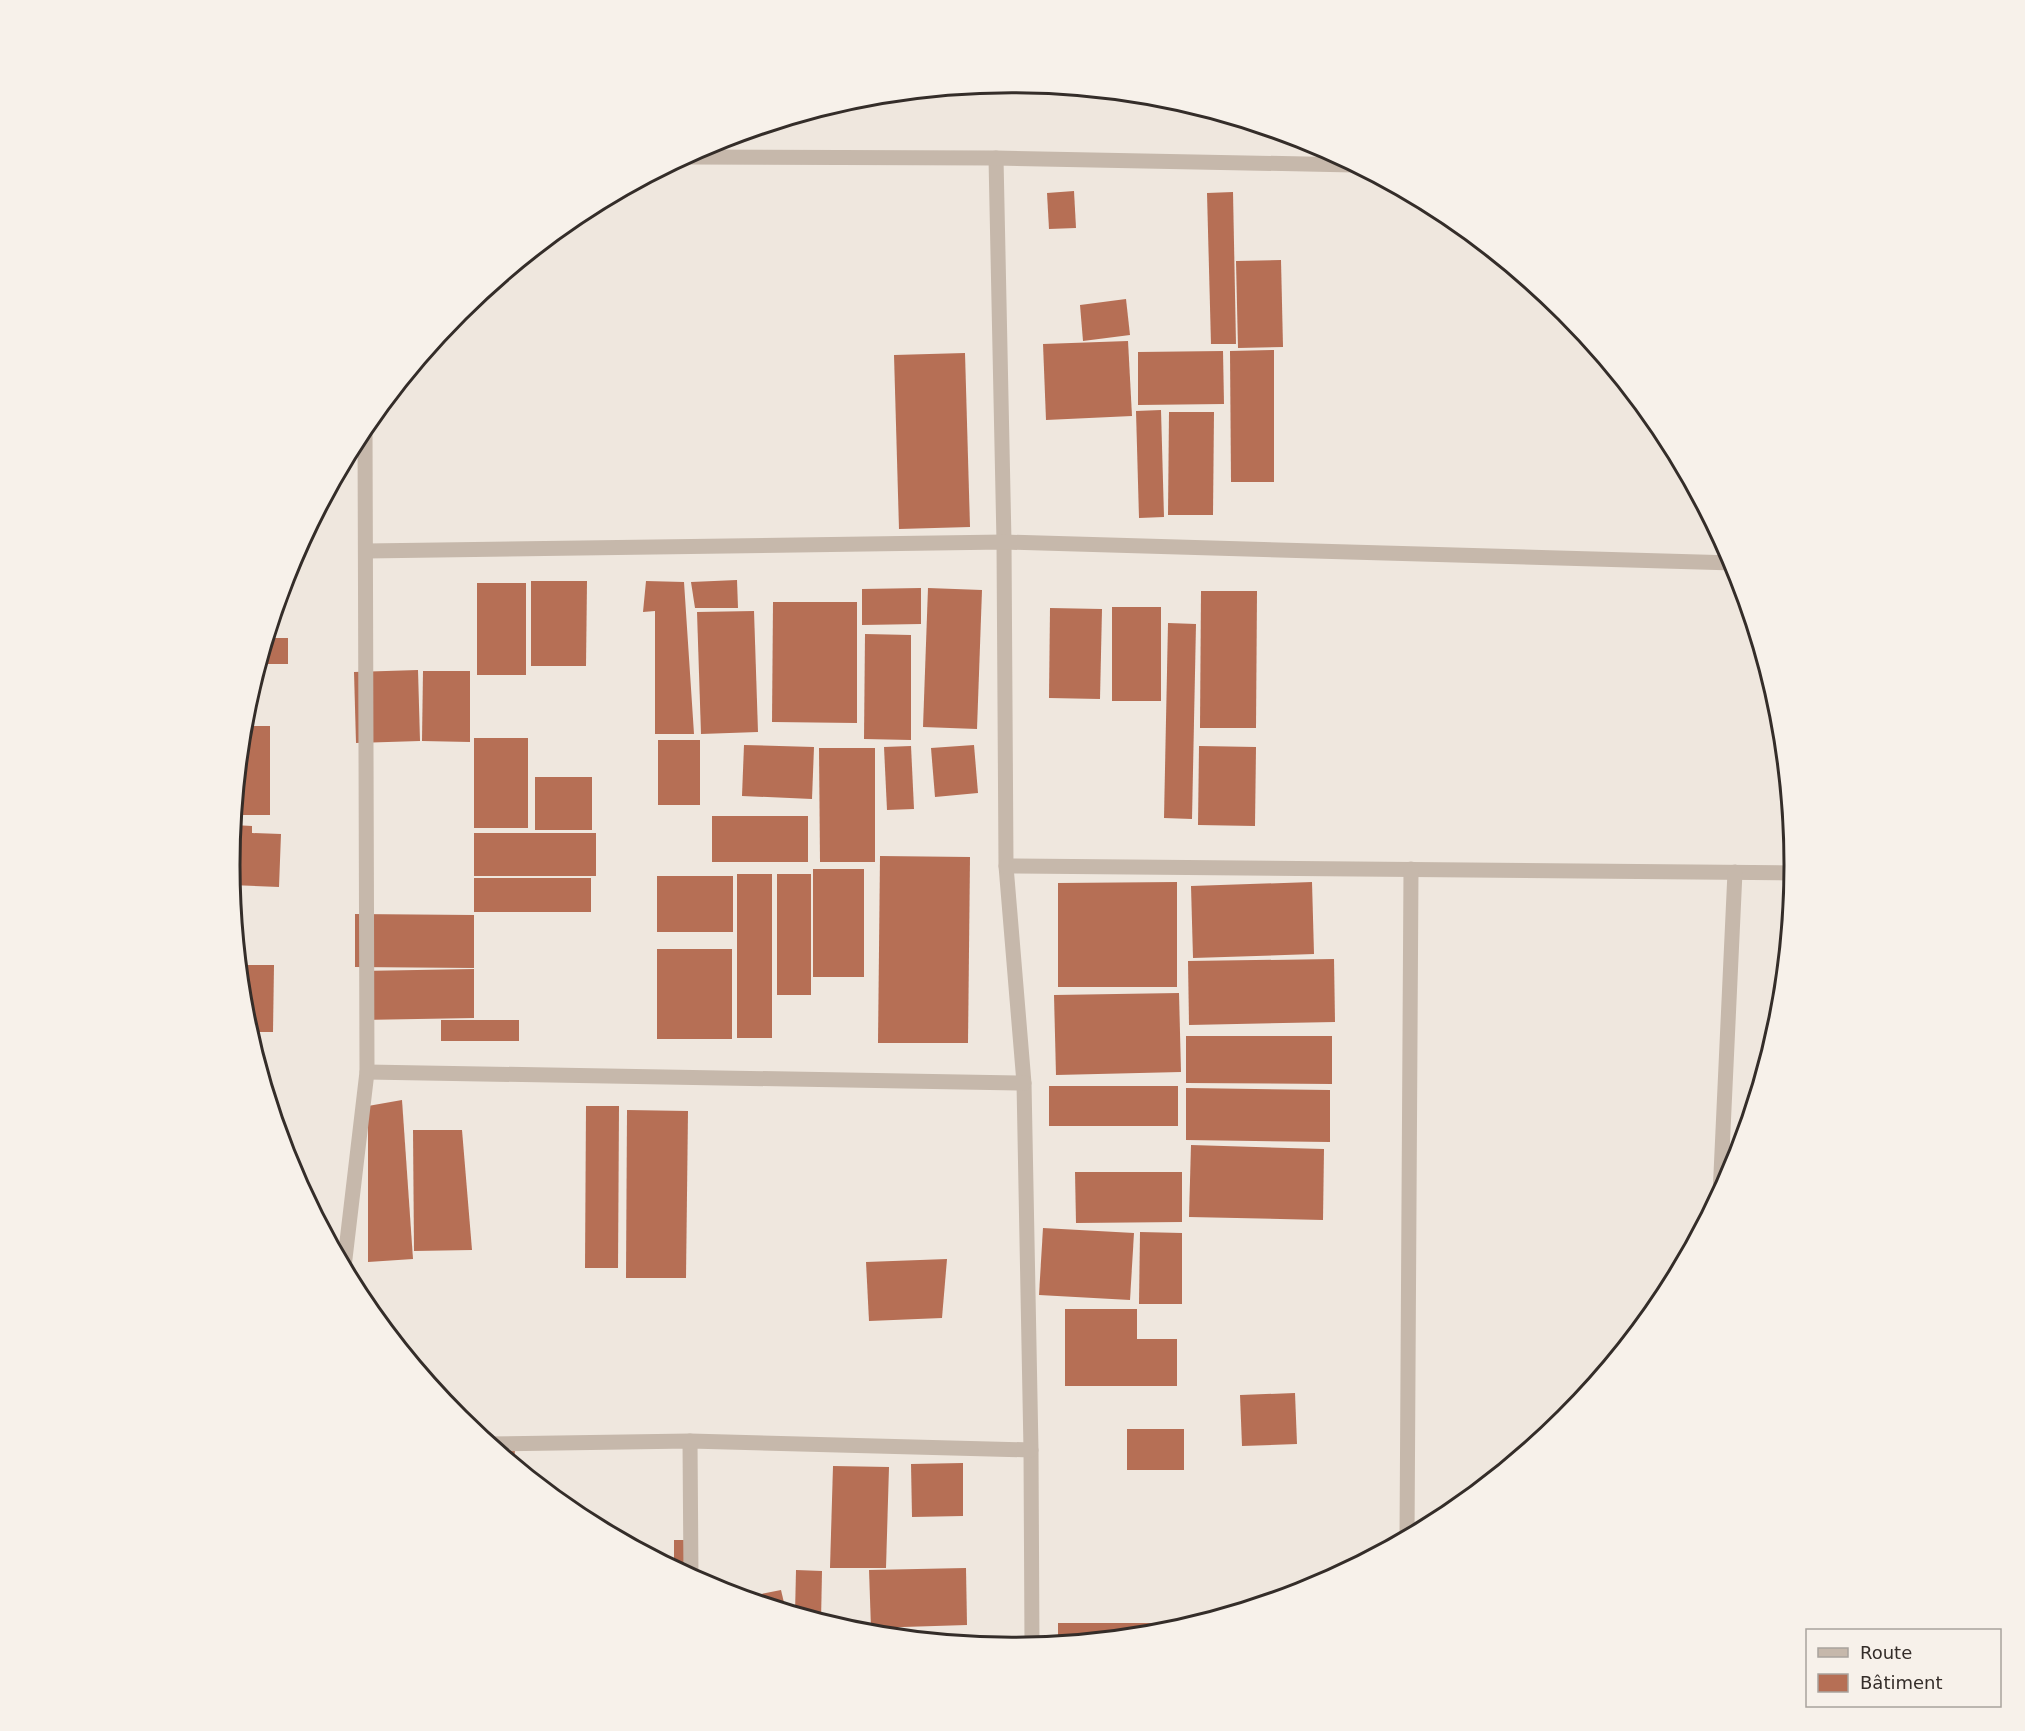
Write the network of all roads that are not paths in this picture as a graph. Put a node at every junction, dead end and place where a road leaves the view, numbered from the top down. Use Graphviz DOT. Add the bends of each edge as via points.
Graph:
graph roads {
  1 [pos="706,157"];
  2 [pos="996,158"];
  3 [pos="1325,160"];
  4 [pos="365,444"];
  5 [pos="1004,542"];
  6 [pos="366,551"];
  7 [pos="1723,563"];
  8 [pos="1006,866"];
  9 [pos="1411,869"];
  10 [pos="1734,872"];
  11 [pos="1785,873"];
  12 [pos="367,1072"];
  13 [pos="1024,1083"];
  14 [pos="1721,1172"];
  15 [pos="345,1256"];
  16 [pos="690,1441"];
  17 [pos="501,1444"];
  18 [pos="1031,1450"];
  19 [pos="1407,1530"];
  20 [pos="691,1567"];
  21 [pos="1032,1637"];
  1 -- 2 [label="street"];
  2 -- 3 [label="street"];
  2 -- 5 [label="street"];
  4 -- 6 [label="street"];
  5 -- 6 [label="street"];
  5 -- 7 [label="street"];
  5 -- 8 [label="street"];
  6 -- 12 [label="street"];
  8 -- 9 [label="street"];
  8 -- 13 [label="street"];
  9 -- 10 [label="street"];
  9 -- 19 [label="street"];
  10 -- 11 [label="street"];
  10 -- 14 [label="street"];
  12 -- 13 [label="street"];
  12 -- 15 [label="street"];
  13 -- 18 [label="street"];
  16 -- 17 [label="street"];
  16 -- 18 [label="street"];
  16 -- 20 [label="street"];
  18 -- 21 [label="street"];
}
